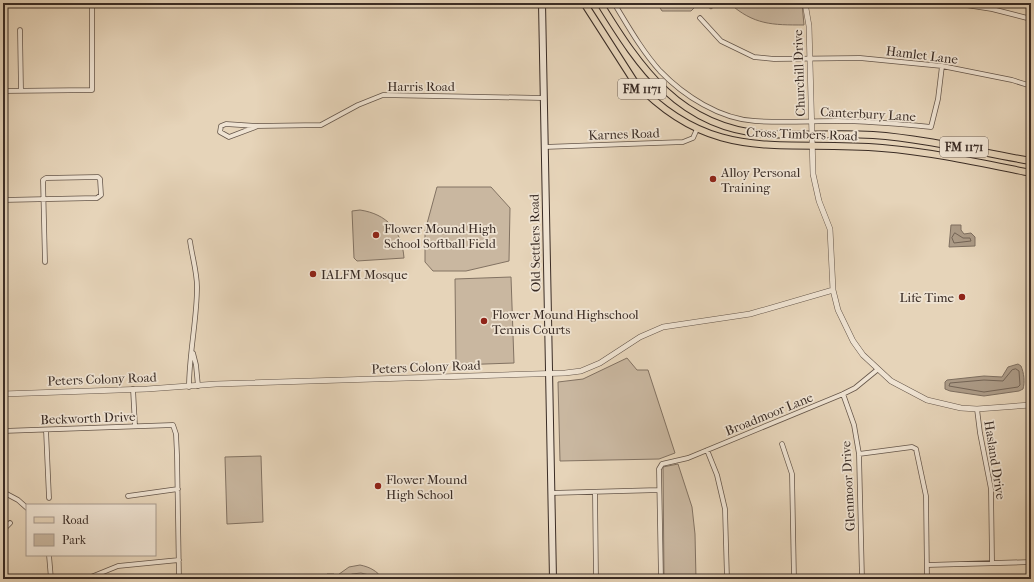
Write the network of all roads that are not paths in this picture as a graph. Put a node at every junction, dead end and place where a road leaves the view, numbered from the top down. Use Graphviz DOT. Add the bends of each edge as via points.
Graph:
graph roads {
  1 [pos="92,3"];
  2 [pos="516,3"];
  3 [pos="584,3"];
  4 [pos="600,3"];
  5 [pos="614,3"];
  6 [pos="805,3"];
  7 [pos="953,3"];
  8 [pos="542,4"];
  9 [pos="700,18"];
  10 [pos="1031,19"];
  11 [pos="20,30"];
  12 [pos="636,58"];
  13 [pos="809,58"];
  14 [pos="942,66"];
  15 [pos="625,67"];
  16 [pos="1031,86"];
  17 [pos="3,91"];
  18 [pos="21,91"];
  19 [pos="543,98"];
  20 [pos="811,121"];
  21 [pos="258,126"];
  22 [pos="697,128"];
  23 [pos="812,134"];
  24 [pos="812,146"];
  25 [pos="544,147"];
  26 [pos="1028,161"];
  27 [pos="1023,171"];
  28 [pos="1031,173"];
  29 [pos="3,200"];
  30 [pos="43,200"];
  31 [pos="190,241"];
  32 [pos="45,262"];
  33 [pos="833,290"];
  34 [pos="192,353"];
  35 [pos="877,370"];
  36 [pos="548,375"];
  37 [pos="198,386"];
  38 [pos="189,387"];
  39 [pos="134,389"];
  40 [pos="3,394"];
  41 [pos="843,394"];
  42 [pos="1031,405"];
  43 [pos="978,409"];
  44 [pos="135,426"];
  45 [pos="46,430"];
  46 [pos="3,431"];
  47 [pos="782,444"];
  48 [pos="707,450"];
  49 [pos="860,454"];
  50 [pos="178,489"];
  51 [pos="659,490"];
  52 [pos="3,492"];
  53 [pos="595,492"];
  54 [pos="551,493"];
  55 [pos="128,496"];
  56 [pos="49,498"];
  57 [pos="26,507"];
  58 [pos="10,523"];
  59 [pos="3,530"];
  60 [pos="49,556"];
  61 [pos="179,560"];
  62 [pos="992,562"];
  63 [pos="1031,562"];
  64 [pos="927,565"];
  65 [pos="51,579"];
  66 [pos="86,579"];
  67 [pos="179,579"];
  68 [pos="553,579"];
  69 [pos="596,579"];
  70 [pos="661,579"];
  71 [pos="728,579"];
  72 [pos="794,579"];
  73 [pos="862,579"];
  74 [pos="927,579"];
  1 -- 18 [label="street" via="92,90"];
  2 -- 8 [label="street"];
  3 -- 15 [label="main road, Cross Timbers Road / FM 1171"];
  4 -- 12 [label="main road, Cross Timbers Road / FM 1171"];
  5 -- 20 [label="street, Canterbury Lane" via="640,45 661,71 699,101 722,113 754,121"];
  6 -- 13 [label="street, Churchill Drive" via="809,26"];
  7 -- 10 [label="street"];
  8 -- 19 [label="main road, Old Settlers Road"];
  9 -- 13 [label="street, Hamlet Lane" via="721,41 754,57"];
  11 -- 18 [label="street"];
  12 -- 15 [label="main road"];
  12 -- 23 [label="main road, Cross Timbers Road / FM 1171" via="649,75 677,101 719,124 736,130 765,134"];
  13 -- 14 [label="street, Hamlet Lane" via="860,58"];
  13 -- 20 [label="street, Churchill Drive"];
  14 -- 16 [label="street, Hamlet Lane"];
  14 -- 20 [label="street, Canterbury Lane" via="932,127 893,123"];
  15 -- 22 [label="main road, Cross Timbers Road / FM 1171" via="634,81 659,105"];
  17 -- 18 [label="street"];
  19 -- 21 [label="street, Harris Road" via="383,95 321,125"];
  19 -- 25 [label="main road, Old Settlers Road"];
  20 -- 23 [label="street, Churchill Drive"];
  21 -- 21 [label="street, Harris Road" via="229,137 220,132 221,126 226,124"];
  22 -- 24 [label="main road, Cross Timbers Road / FM 1171" via="744,144"];
  22 -- 25 [label="street, Karnes Road" via="693,138 683,142"];
  23 -- 24 [label="street, Churchill Drive"];
  23 -- 26 [label="main road, Cross Timbers Road / FM 1171" via="911,139"];
  24 -- 27 [label="main road, Cross Timbers Road / FM 1171" via="908,150"];
  24 -- 33 [label="street, Churchill Drive" via="817,194 830,229"];
  25 -- 36 [label="main road, Old Settlers Road"];
  26 -- 27 [label="main road"];
  27 -- 28 [label="main road, Cross Timbers Road / FM 1171"];
  29 -- 30 [label="street"];
  30 -- 30 [label="street" via="97,198 101,195 100,179 46,178 43,180"];
  30 -- 32 [label="street"];
  31 -- 34 [label="street" via="197,284"];
  33 -- 35 [label="street, Churchill Drive" via="838,310 850,336"];
  33 -- 36 [label="street, Peters Colony Road" via="750,314 663,327 640,337 594,366"];
  34 -- 37 [label="street"];
  34 -- 38 [label="street"];
  35 -- 41 [label="street, Broadmoor Lane" via="855,388"];
  35 -- 43 [label="street, Churchill Drive" via="891,381 926,400"];
  36 -- 37 [label="street, Peters Colony Road"];
  36 -- 54 [label="main road, Old Settlers Road"];
  37 -- 38 [label="street, Peters Colony Road"];
  38 -- 39 [label="street, Peters Colony Road"];
  39 -- 40 [label="street, Peters Colony Road"];
  39 -- 44 [label="street"];
  41 -- 48 [label="street, Broadmoor Lane"];
  41 -- 49 [label="street, Glenmoor Drive" via="854,425"];
  42 -- 43 [label="street, Churchill Drive"];
  43 -- 62 [label="street, Hasland Drive" via="991,489"];
  44 -- 45 [label="street, Beckworth Drive"];
  44 -- 50 [label="street, Beckworth Drive" via="173,425 176,434"];
  45 -- 46 [label="street, Beckworth Drive"];
  45 -- 56 [label="street"];
  47 -- 72 [label="street" via="792,474"];
  48 -- 51 [label="street, Broadmoor Lane" via="683,460 662,464 659,469"];
  48 -- 71 [label="street" via="725,509"];
  49 -- 64 [label="street" via="912,447 916,449 926,496"];
  49 -- 73 [label="street, Glenmoor Drive"];
  50 -- 55 [label="street"];
  50 -- 61 [label="street"];
  51 -- 53 [label="street"];
  51 -- 70 [label="street"];
  52 -- 57 [label="street"];
  53 -- 54 [label="street"];
  53 -- 69 [label="street"];
  54 -- 68 [label="main road, Old Settlers Road"];
  58 -- 59 [label="street"];
  60 -- 65 [label="street"];
  61 -- 66 [label="street" via="118,566"];
  61 -- 67 [label="street"];
  62 -- 63 [label="street"];
  62 -- 64 [label="street"];
  64 -- 74 [label="street"];
}
